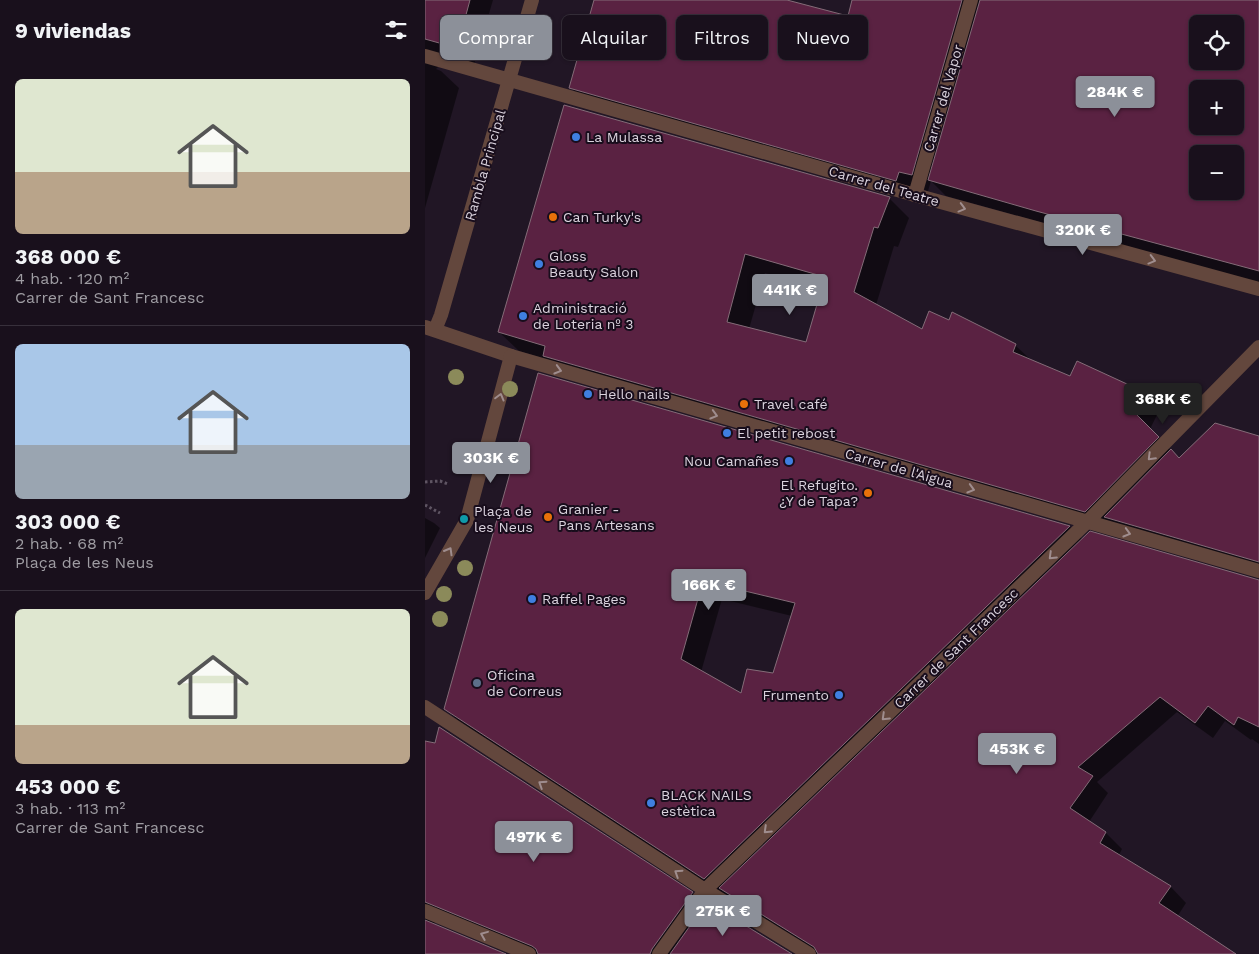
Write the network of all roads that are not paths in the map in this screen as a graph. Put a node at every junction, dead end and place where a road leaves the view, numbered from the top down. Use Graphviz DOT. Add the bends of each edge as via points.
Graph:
graph roads {
  1 [pos="532,0"];
  2 [pos="971,0"];
  3 [pos="425,56"];
  4 [pos="509,81"];
  5 [pos="915,195"];
  6 [pos="1259,289"];
  7 [pos="430,328"];
  8 [pos="1259,347"];
  9 [pos="511,356"];
  10 [pos="1087,522"];
  11 [pos="1259,571"];
  12 [pos="425,593"];
  13 [pos="425,707"];
  14 [pos="705,890"];
  15 [pos="425,911"];
  16 [pos="529,954"];
  17 [pos="659,954"];
  18 [pos="809,954"];
  1 -- 4 [label="street, Rambla Principal"];
  2 -- 5 [label="street, Carrer del Vapor"];
  3 -- 4 [label="street, Carrer del Teatre"];
  4 -- 5 [label="street, Carrer del Teatre"];
  4 -- 7 [label="street, Rambla Principal" via="444,306"];
  5 -- 6 [label="street, Carrer del Teatre, one-way"];
  7 -- 9 [label="street"];
  8 -- 10 [label="street, Carrer de Sant Francesc, one-way"];
  9 -- 10 [label="street, Carrer de l'Aigua, one-way"];
  12 -- 9 [label="street, one-way" via="467,520"];
  10 -- 11 [label="street, Carrer de l'Aigua, one-way"];
  10 -- 14 [label="street, Carrer de Sant Francesc, one-way"];
  14 -- 13 [label="street, one-way"];
  14 -- 17 [label="street, Carrer de Sant Francesc"];
  14 -- 18 [label="street"];
  16 -- 15 [label="street, one-way"];
}
